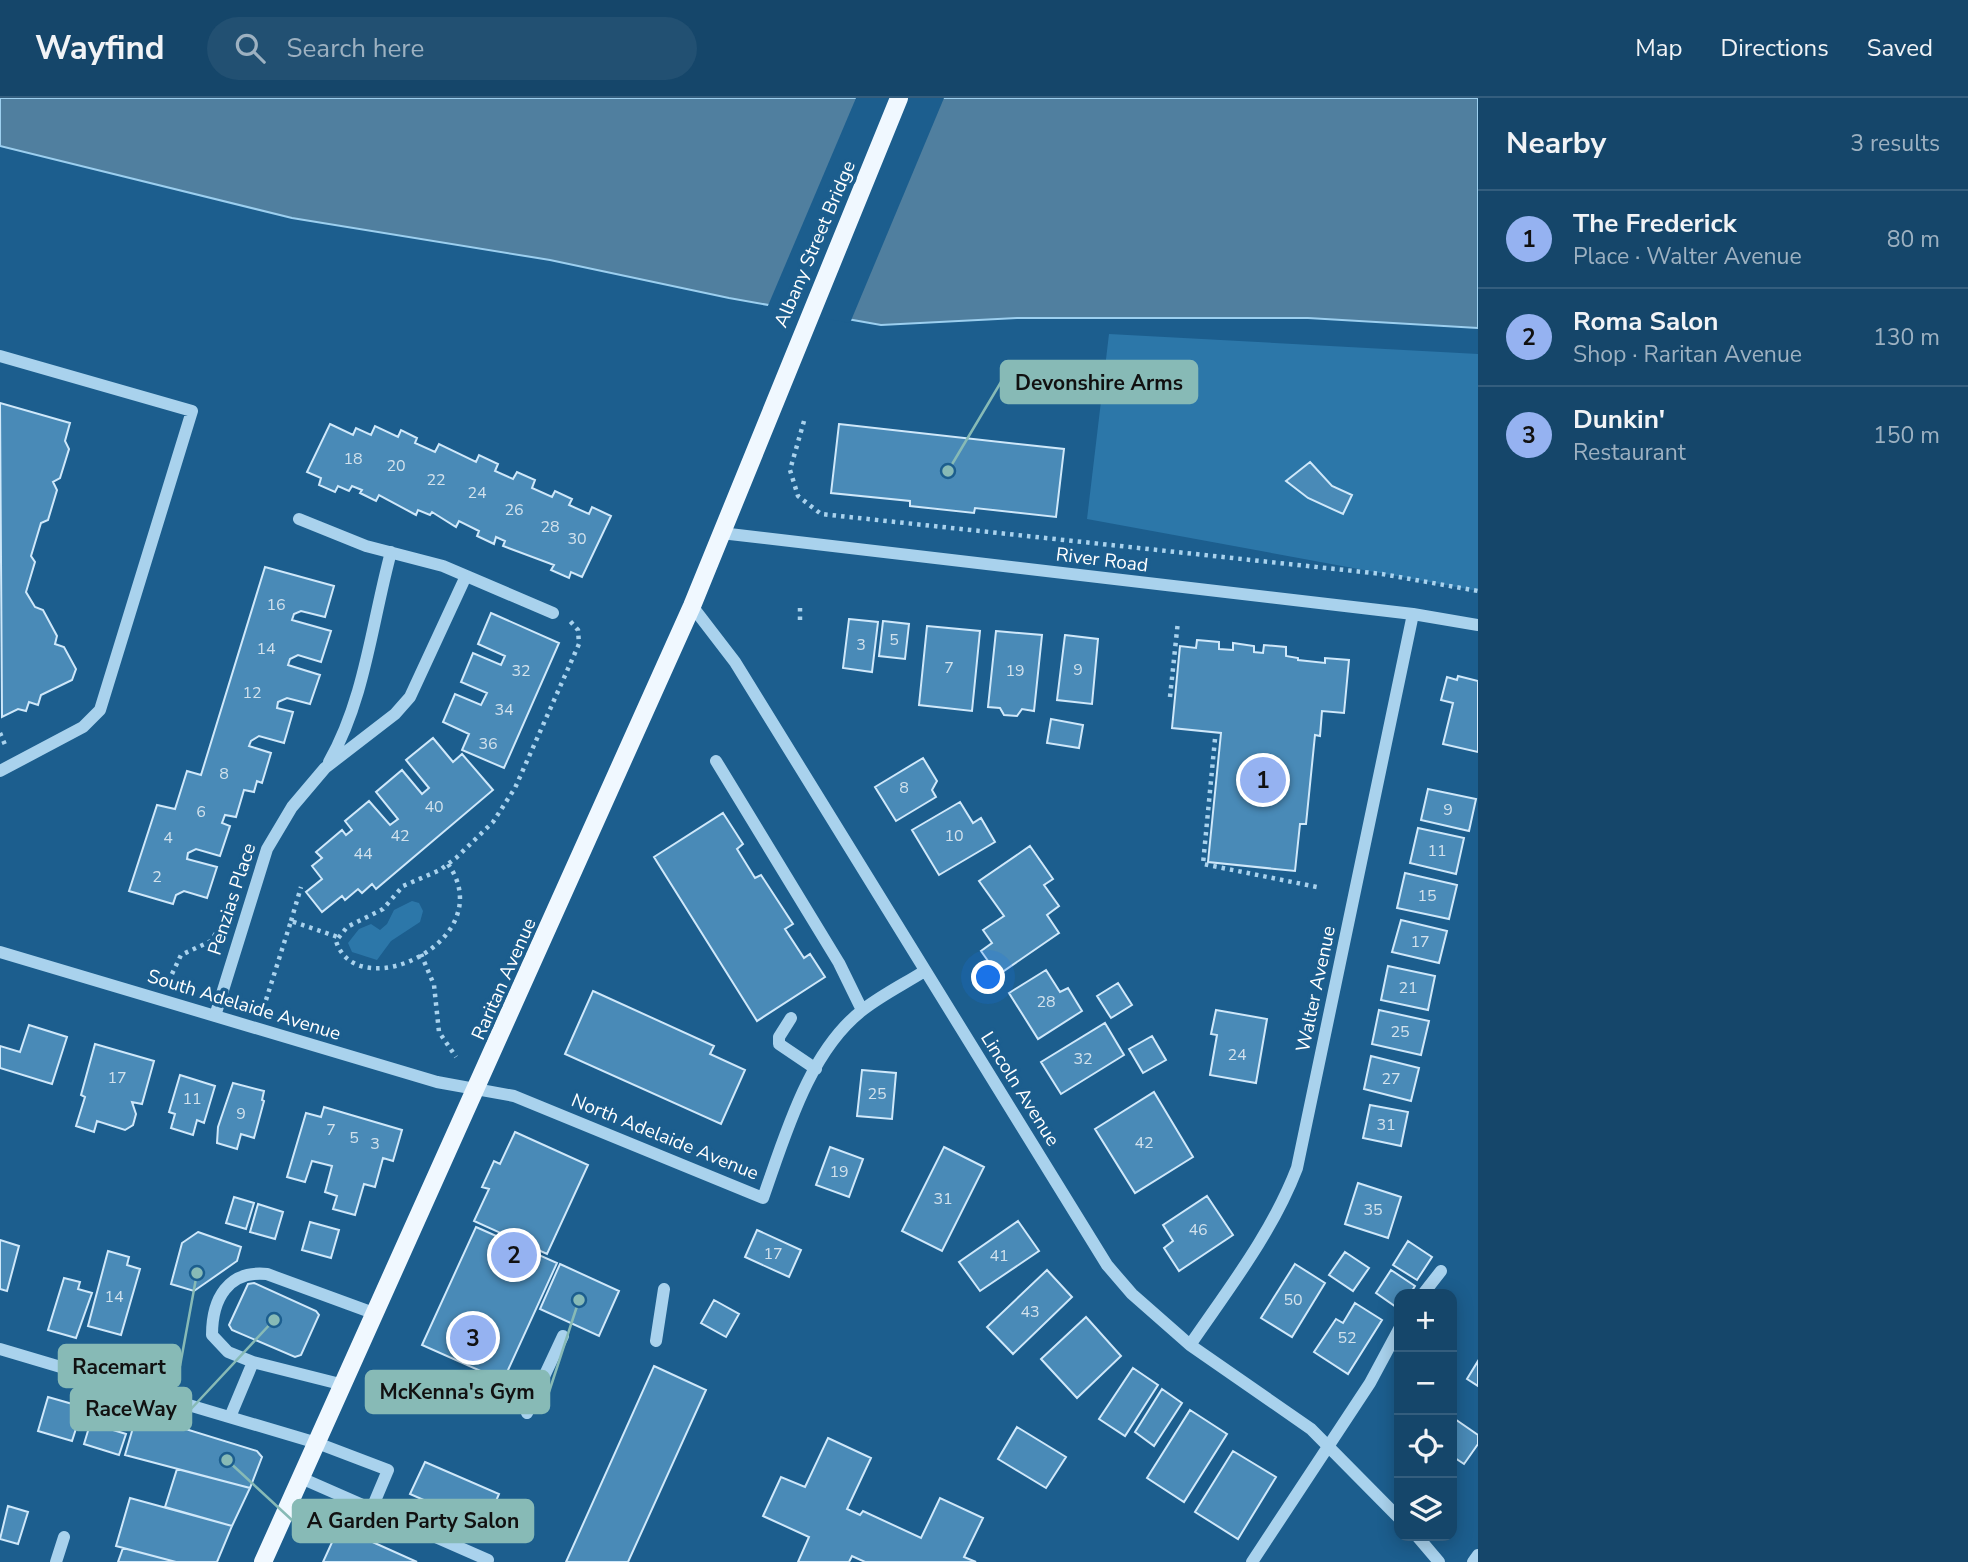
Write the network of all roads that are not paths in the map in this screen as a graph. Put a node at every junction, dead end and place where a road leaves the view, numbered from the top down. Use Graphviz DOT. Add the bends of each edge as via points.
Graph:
graph roads {
  1 [pos="899,98"];
  2 [pos="0,356"];
  3 [pos="771,407"];
  4 [pos="299,519"];
  5 [pos="721,533"];
  6 [pos="391,552"];
  7 [pos="466,576"];
  8 [pos="692,606"];
  9 [pos="553,613"];
  10 [pos="1413,614"];
  11 [pos="1478,625"];
  12 [pos="716,761"];
  13 [pos="325,768"];
  14 [pos="0,771"];
  15 [pos="0,952"];
  16 [pos="923,972"];
  17 [pos="862,1010"];
  18 [pos="215,1016"];
  19 [pos="791,1018"];
  20 [pos="816,1069"];
  21 [pos="478,1088"];
  22 [pos="1441,1271"];
  23 [pos="664,1289"];
  24 [pos="1427,1289"];
  25 [pos="376,1314"];
  26 [pos="563,1336"];
  27 [pos="1394,1338"];
  28 [pos="656,1340"];
  29 [pos="1190,1345"];
  30 [pos="0,1349"];
  31 [pos="253,1362"];
  32 [pos="344,1385"];
  33 [pos="527,1413"];
  34 [pos="230,1417"];
  35 [pos="317,1443"];
  36 [pos="1327,1444"];
  37 [pos="301,1478"];
  38 [pos="372,1508"];
  39 [pos="1394,1513"];
  40 [pos="64,1537"];
  41 [pos="1420,1541"];
  42 [pos="1478,1555"];
  43 [pos="488,1560"];
  44 [pos="56,1562"];
  45 [pos="263,1562"];
  46 [pos="1252,1562"];
  47 [pos="1439,1562"];
  48 [pos="1473,1562"];
  1 -- 3 [label="main road, Albany Street Bridge"];
  2 -- 14 [label="street" via="191,411 100,710 83,727"];
  3 -- 5 [label="main road, Raritan Avenue"];
  4 -- 6 [label="street" via="366,547"];
  5 -- 8 [label="main road, Raritan Avenue"];
  5 -- 10 [label="street, River Road"];
  6 -- 7 [label="street"];
  6 -- 13 [label="street, Penzias Place" via="355,702 344,735"];
  7 -- 9 [label="street"];
  7 -- 13 [label="street, Penzias Place" via="410,697"];
  8 -- 16 [label="street, Lincoln Avenue" via="735,662"];
  8 -- 21 [label="main road, Raritan Avenue"];
  10 -- 11 [label="street, River Road"];
  10 -- 29 [label="street, Walter Avenue" via="1297,1168 1268,1229"];
  12 -- 17 [label="street" via="839,963"];
  13 -- 18 [label="street, Penzias Place" via="292,807 267,849"];
  15 -- 18 [label="street, South Adelaide Avenue"];
  16 -- 17 [label="street, North Adelaide Avenue"];
  16 -- 29 [label="street, Lincoln Avenue" via="1107,1265 1132,1294"];
  17 -- 20 [label="street, North Adelaide Avenue"];
  18 -- 21 [label="street, South Adelaide Avenue" via="437,1082"];
  19 -- 20 [label="street" via="779,1044"];
  20 -- 21 [label="street, North Adelaide Avenue" via="799,1096 763,1198 514,1096"];
  21 -- 25 [label="main road, Raritan Avenue"];
  22 -- 24 [label="street"];
  23 -- 28 [label="street"];
  25 -- 31 [label="street" via="267,1274 238,1277 223,1292 212,1316 212,1335 228,1352"];
  25 -- 32 [label="main road, Raritan Avenue"];
  26 -- 33 [label="street"];
  27 -- 36 [label="street" via="1370,1383"];
  29 -- 36 [label="street, Lincoln Avenue" via="1293,1415"];
  30 -- 34 [label="street"];
  31 -- 32 [label="street"];
  31 -- 34 [label="street"];
  32 -- 35 [label="main road, Raritan Avenue"];
  34 -- 35 [label="street"];
  35 -- 37 [label="main road, Raritan Avenue"];
  35 -- 38 [label="street" via="388,1470"];
  36 -- 39 [label="street, Lincoln Avenue"];
  36 -- 46 [label="street"];
  37 -- 38 [label="street"];
  37 -- 45 [label="main road, Raritan Avenue"];
  38 -- 43 [label="street"];
  40 -- 44 [label="street"];
  41 -- 47 [label="street"];
  42 -- 48 [label="street"];
}
